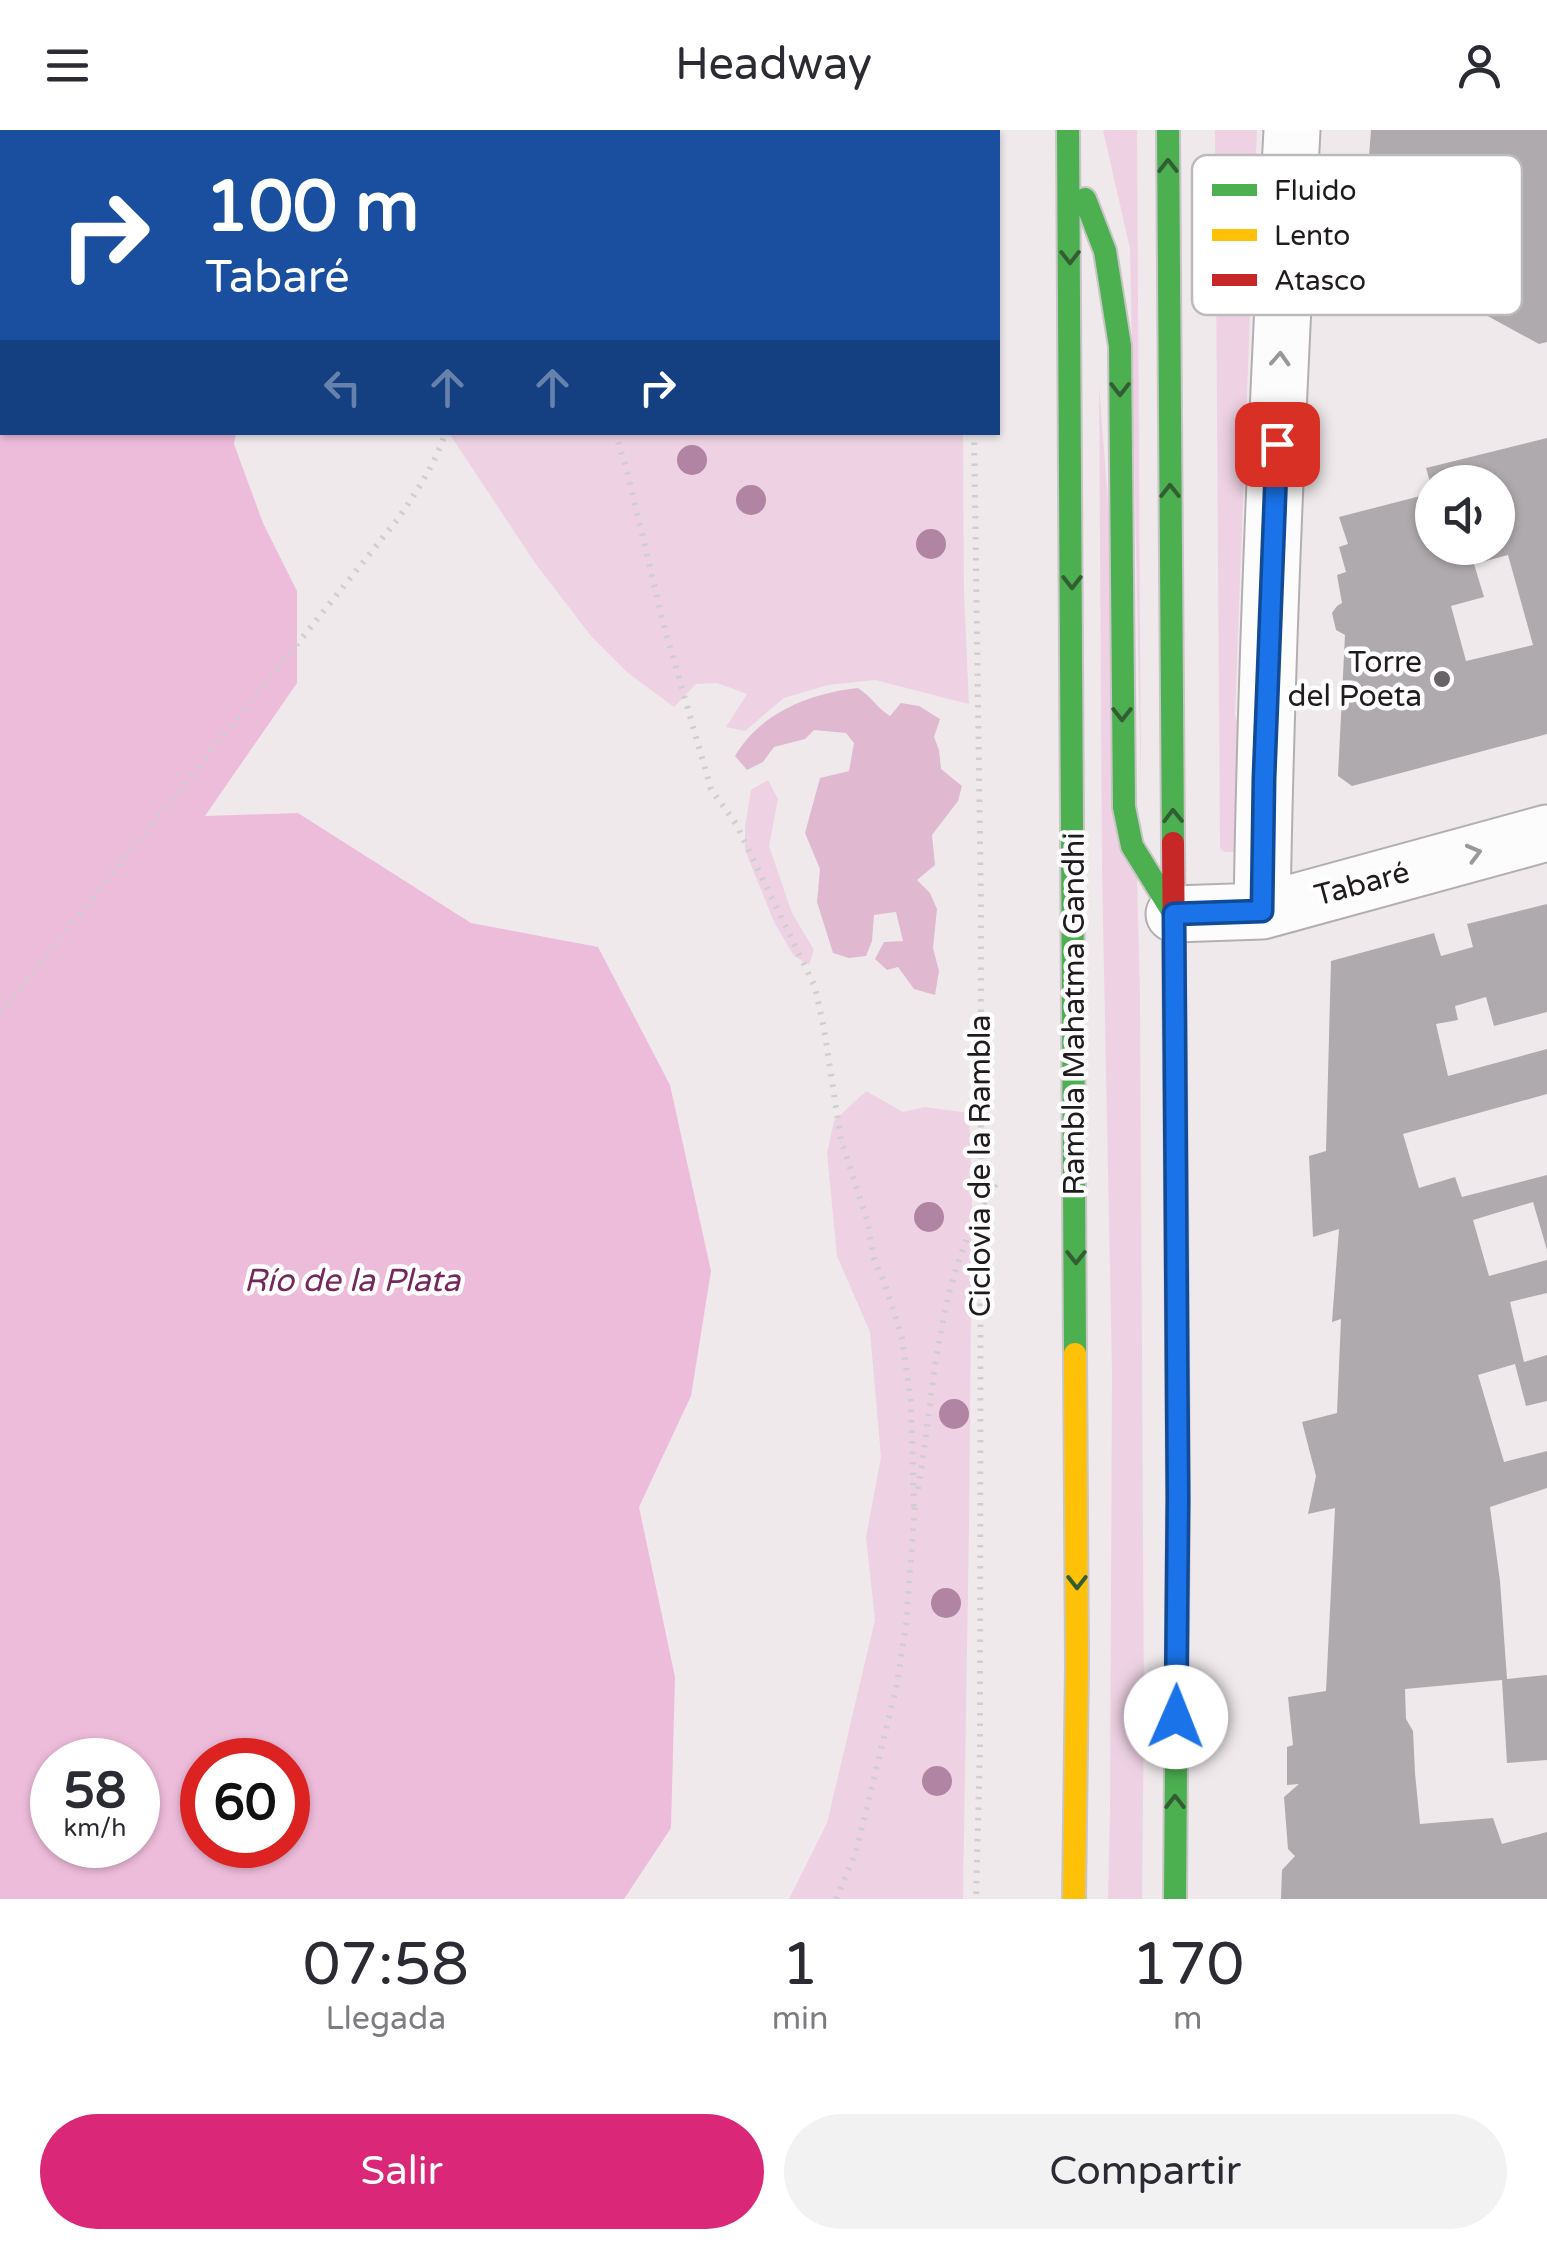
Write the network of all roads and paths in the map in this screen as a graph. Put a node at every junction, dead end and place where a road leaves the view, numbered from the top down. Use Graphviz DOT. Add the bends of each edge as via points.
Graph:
graph roads {
  1 [pos="1068,130"];
  2 [pos="1168,130"];
  3 [pos="1292,130"];
  4 [pos="1291,155"];
  5 [pos="1069,160"];
  6 [pos="1283,315"];
  7 [pos="445,435"];
  8 [pos="616,435"];
  9 [pos="974,435"];
  10 [pos="1547,833"];
  11 [pos="1262,911"];
  12 [pos="1174,914"];
  13 [pos="0,1013"];
  14 [pos="996,1184"];
  15 [pos="980,1208"];
  16 [pos="914,1508"];
  17 [pos="836,1899"];
  18 [pos="976,1899"];
  19 [pos="1074,1899"];
  20 [pos="1175,1899"];
  1 -- 5 [label="main road, Rambla Mahatma Gandhi"];
  12 -- 2 [label="main road, one-way"];
  4 -- 3 [label="street, one-way"];
  5 -- 12 [label="main road, one-way" via="1106,250 1120,346 1128,832"];
  5 -- 19 [label="main road, Rambla Mahatma Gandhi, one-way"];
  11 -- 6 [label="street, one-way"];
  7 -- 13 [label="path" via="397,520"];
  8 -- 16 [label="path" via="711,790 736,824 815,986 841,1140 902,1338"];
  9 -- 15 [label="path, Ciclovia de la Rambla"];
  11 -- 10 [label="street, Tabaré, one-way"];
  11 -- 12 [label="street, Tabaré"];
  20 -- 12 [label="main road, one-way"];
  14 -- 15 [label="path"];
  15 -- 16 [label="path" via="941,1324"];
  15 -- 18 [label="path, Ciclovia de la Rambla"];
  16 -- 17 [label="path" via="897,1684 856,1852"];
}
